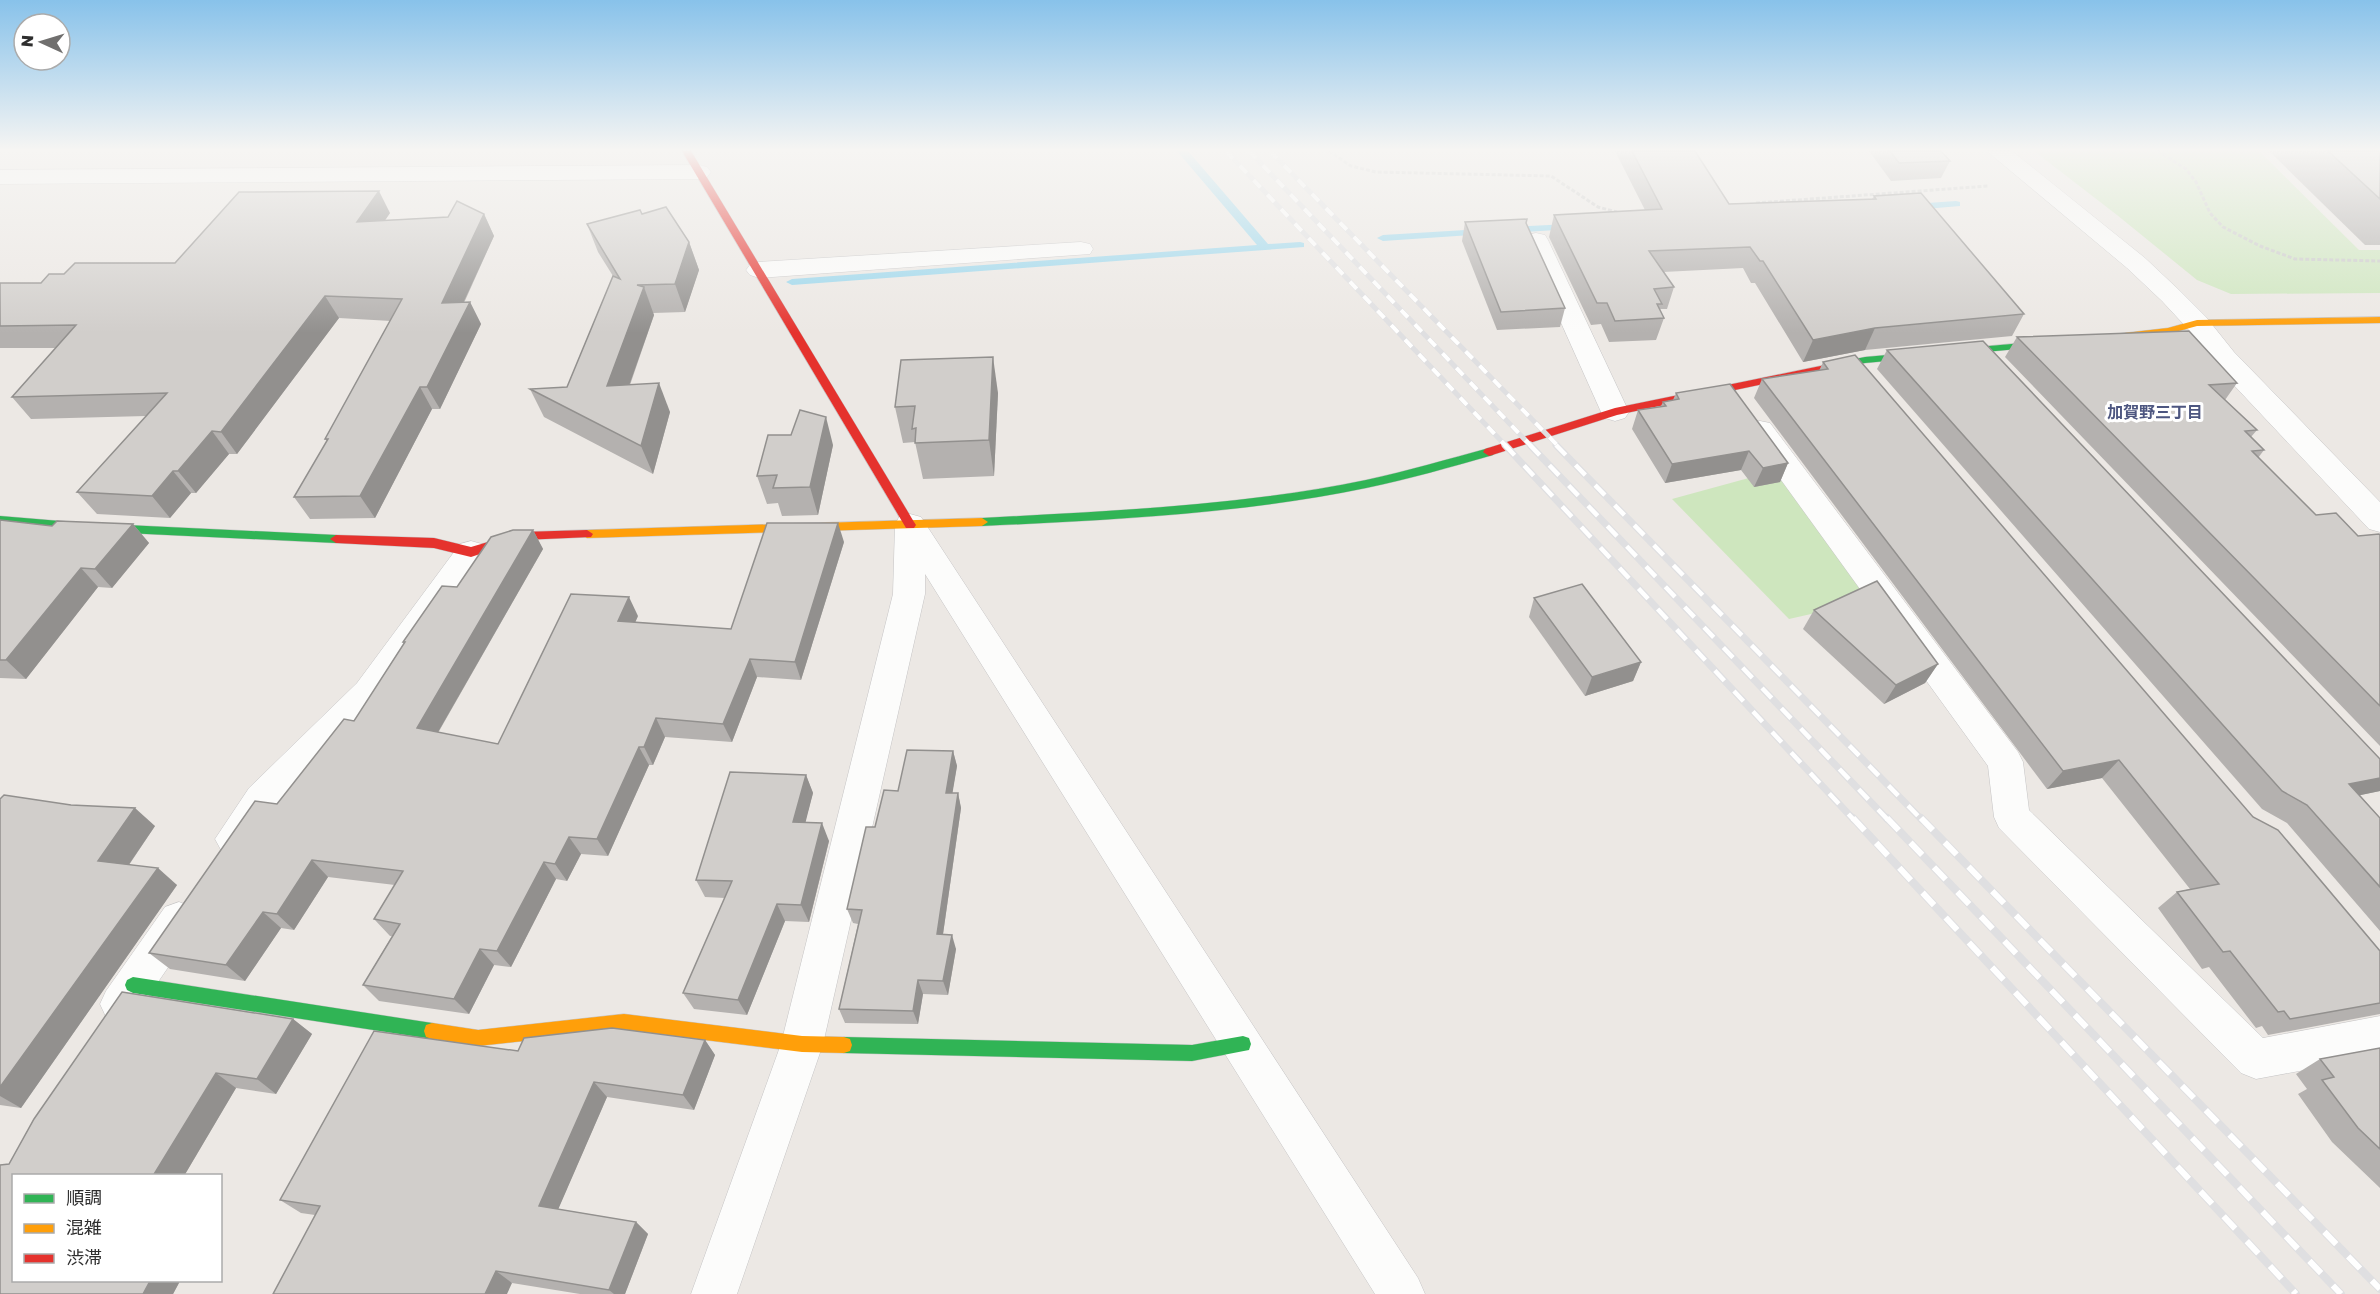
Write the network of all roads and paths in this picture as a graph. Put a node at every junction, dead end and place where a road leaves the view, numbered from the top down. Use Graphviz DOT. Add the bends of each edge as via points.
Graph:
graph roads {
  1 [pos="723,211"];
  2 [pos="1616,211"];
  3 [pos="2072,211"];
  4 [pos="2209,211"];
  5 [pos="1619,212"];
  6 [pos="1536,240"];
  7 [pos="1080,249"];
  8 [pos="2380,261"];
  9 [pos="759,270"];
  10 [pos="2380,320"];
  11 [pos="2198,323"];
  12 [pos="2089,340"];
  13 [pos="2067,342"];
  14 [pos="1979,348"];
  15 [pos="1853,362"];
  16 [pos="2004,374"];
  17 [pos="1729,388"];
  18 [pos="1876,389"];
  19 [pos="1615,412"];
  20 [pos="0,520"];
  21 [pos="2380,521"];
  22 [pos="910,525"];
  23 [pos="471,552"];
  24 [pos="133,985"];
  25 [pos="100,1032"];
  26 [pos="2380,1036"];
  27 [pos="802,1044"];
  28 [pos="1243,1044"];
  29 [pos="714,1294"];
  30 [pos="1402,1294"];
  1 -- 9 [label="street"];
  2 -- 5 [label="path"];
  3 -- 11 [label="street" via="2136,263"];
  4 -- 8 [label="path" via="2223,227 2295,259"];
  6 -- 19 [label="street"];
  7 -- 9 [label="street"];
  9 -- 22 [label="street"];
  10 -- 11 [label="street"];
  11 -- 12 [label="street" via="2168,331"];
  11 -- 21 [label="street" via="2224,358"];
  13 -- 14 [label="street"];
  14 -- 15 [label="street"];
  14 -- 16 [label="street"];
  15 -- 17 [label="street"];
  15 -- 18 [label="street"];
  17 -- 19 [label="street"];
  17 -- 26 [label="street" via="2005,762 2013,817 2256,1059"];
  19 -- 22 [label="street" via="1431,471 1263,501 1123,515"];
  20 -- 23 [label="street" via="434,543"];
  22 -- 23 [label="street" via="522,536"];
  22 -- 27 [label="street" via="909,594"];
  22 -- 28 [label="street"];
  23 -- 24 [label="street" via="369,692 262,800"];
  24 -- 25 [label="street"];
  24 -- 27 [label="street" via="478,1038 624,1022"];
  27 -- 28 [label="street" via="1192,1053"];
  27 -- 29 [label="street"];
  28 -- 30 [label="street"];
}
